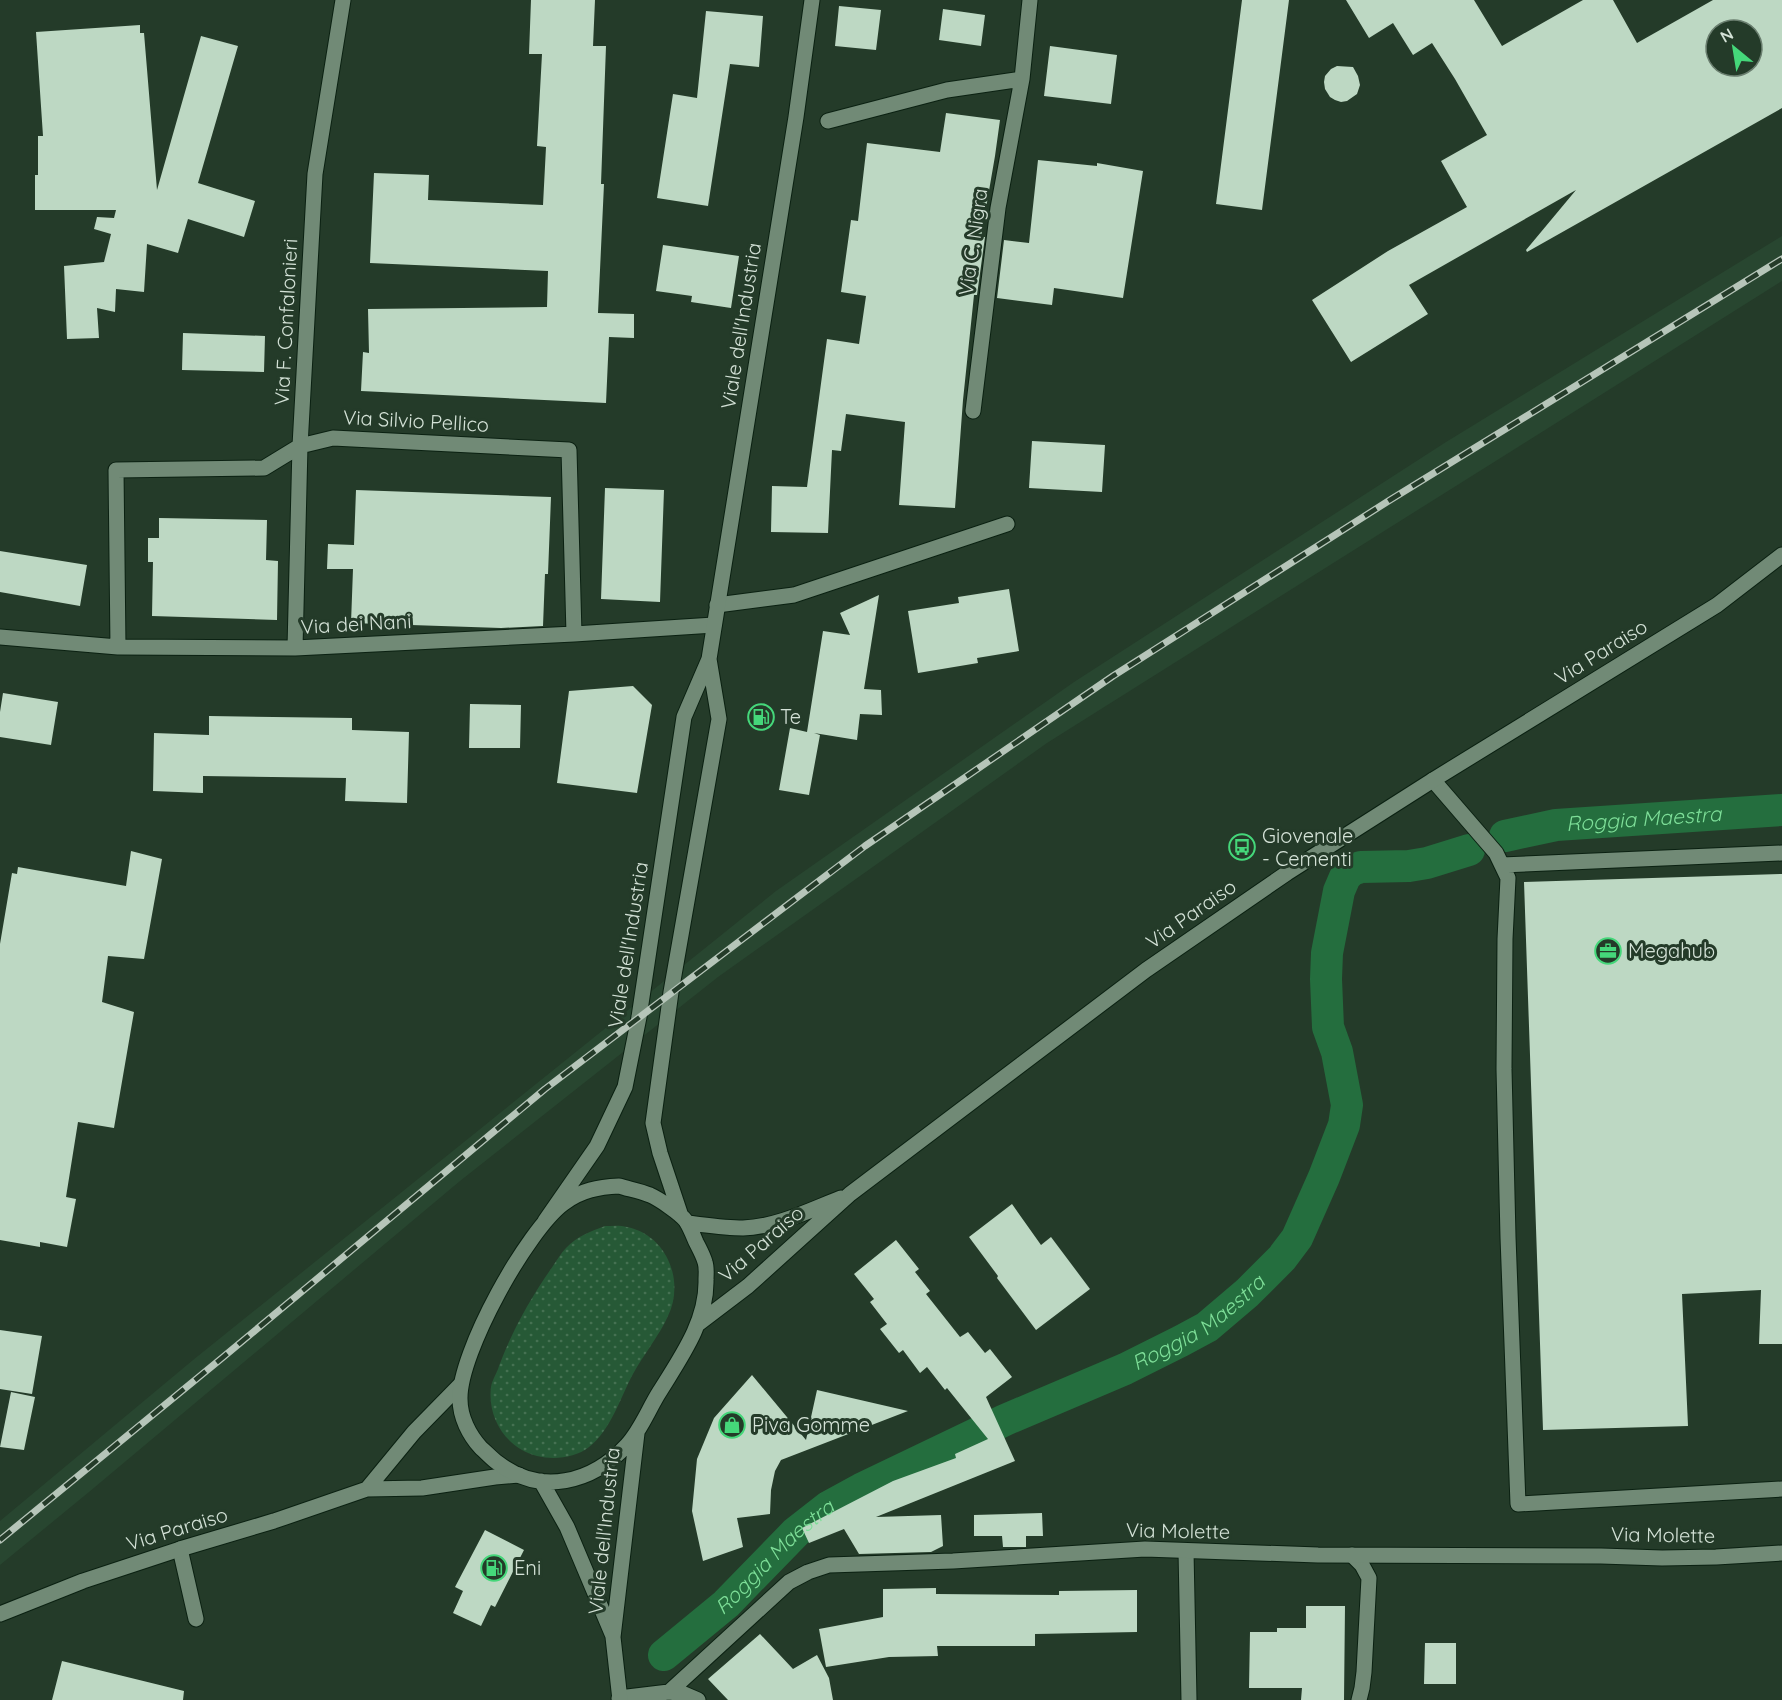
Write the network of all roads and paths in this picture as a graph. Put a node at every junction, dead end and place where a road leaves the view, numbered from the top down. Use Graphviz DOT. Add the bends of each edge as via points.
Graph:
graph roads {
  1 [pos="343,0"];
  2 [pos="812,0"];
  3 [pos="1030,0"];
  4 [pos="1022,79"];
  5 [pos="828,121"];
  6 [pos="973,411"];
  7 [pos="300,446"];
  8 [pos="1007,524"];
  9 [pos="1782,555"];
  10 [pos="717,605"];
  11 [pos="714,625"];
  12 [pos="574,634"];
  13 [pos="0,637"];
  14 [pos="118,647"];
  15 [pos="295,648"];
  16 [pos="709,659"];
  17 [pos="1433,780"];
  18 [pos="1782,853"];
  19 [pos="1502,865"];
  20 [pos="850,1194"];
  21 [pos="684,1219"];
  22 [pos="545,1221"];
  23 [pos="698,1324"];
  24 [pos="461,1384"];
  25 [pos="637,1430"];
  26 [pos="519,1476"];
  27 [pos="541,1481"];
  28 [pos="367,1489"];
  29 [pos="1782,1489"];
  30 [pos="180,1549"];
  31 [pos="1186,1551"];
  32 [pos="1782,1553"];
  33 [pos="1352,1555"];
  34 [pos="0,1614"];
  35 [pos="196,1618"];
  36 [pos="613,1637"];
  37 [pos="669,1692"];
  38 [pos="620,1699"];
  39 [pos="698,1700"];
  40 [pos="1189,1700"];
  41 [pos="1359,1700"];
  1 -- 7 [label="street, Via F. Confalonieri" via="315,174"];
  2 -- 10 [label="street, Viale dell'Industria"];
  3 -- 4 [label="street, Via C. Nigra"];
  4 -- 5 [label="street" via="947,90"];
  4 -- 6 [label="street, Via C. Nigra" via="998,208"];
  7 -- 12 [label="street, Via Silvio Pellico" via="333,438 569,450"];
  7 -- 14 [label="street, Via Silvio Pellico" via="264,468 116,470"];
  7 -- 15 [label="street, Via F. Confalonieri"];
  8 -- 10 [label="street" via="794,595"];
  9 -- 17 [label="street, Via Paraiso" via="1717,605"];
  10 -- 11 [label="street, Viale dell'Industria"];
  11 -- 12 [label="street, Via dei Nani"];
  11 -- 16 [label="street, Viale dell'Industria"];
  12 -- 15 [label="street, Via dei Nani"];
  13 -- 14 [label="street, Via dei Nani"];
  14 -- 15 [label="street, Via dei Nani"];
  16 -- 21 [label="street, Viale dell'Industria" via="719,719 671,992 653,1123"];
  16 -- 22 [label="street, Viale dell'Industria" via="684,717 625,1087 597,1146"];
  17 -- 19 [label="street"];
  17 -- 20 [label="street, Via Paraiso" via="1287,873 1146,970"];
  18 -- 19 [label="street"];
  19 -- 29 [label="street" via="1508,878 1504,1069 1518,1504"];
  20 -- 21 [label="street, Via Paraiso" via="766,1225 743,1228"];
  20 -- 23 [label="street, Via Paraiso" via="748,1286"];
  21 -- 22 [label="street" via="650,1195 619,1186 584,1192 564,1203"];
  21 -- 23 [label="street, Viale dell'Industria" via="706,1264 706,1296"];
  22 -- 24 [label="street" via="515,1261 471,1350"];
  23 -- 25 [label="street"];
  24 -- 26 [label="street" via="463,1419 476,1442"];
  24 -- 28 [label="street" via="414,1432"];
  25 -- 27 [label="street" via="605,1465 580,1478 557,1483"];
  25 -- 36 [label="street, Viale dell'Industria"];
  26 -- 27 [label="street"];
  26 -- 28 [label="street, Via Paraiso" via="422,1488"];
  27 -- 36 [label="street, Viale dell'Industria" via="567,1527"];
  28 -- 30 [label="street, Via Paraiso"];
  30 -- 34 [label="street, Via Paraiso"];
  30 -- 35 [label="street"];
  31 -- 33 [label="street, Via Molette"];
  31 -- 37 [label="street, Via Molette" via="1145,1549 829,1565 789,1582"];
  31 -- 40 [label="street"];
  32 -- 33 [label="street, Via Molette" via="1662,1558"];
  33 -- 41 [label="street" via="1369,1578"];
  36 -- 38 [label="street, Viale dell'Industria"];
  37 -- 38 [label="street"];
  37 -- 39 [label="street"];
}
